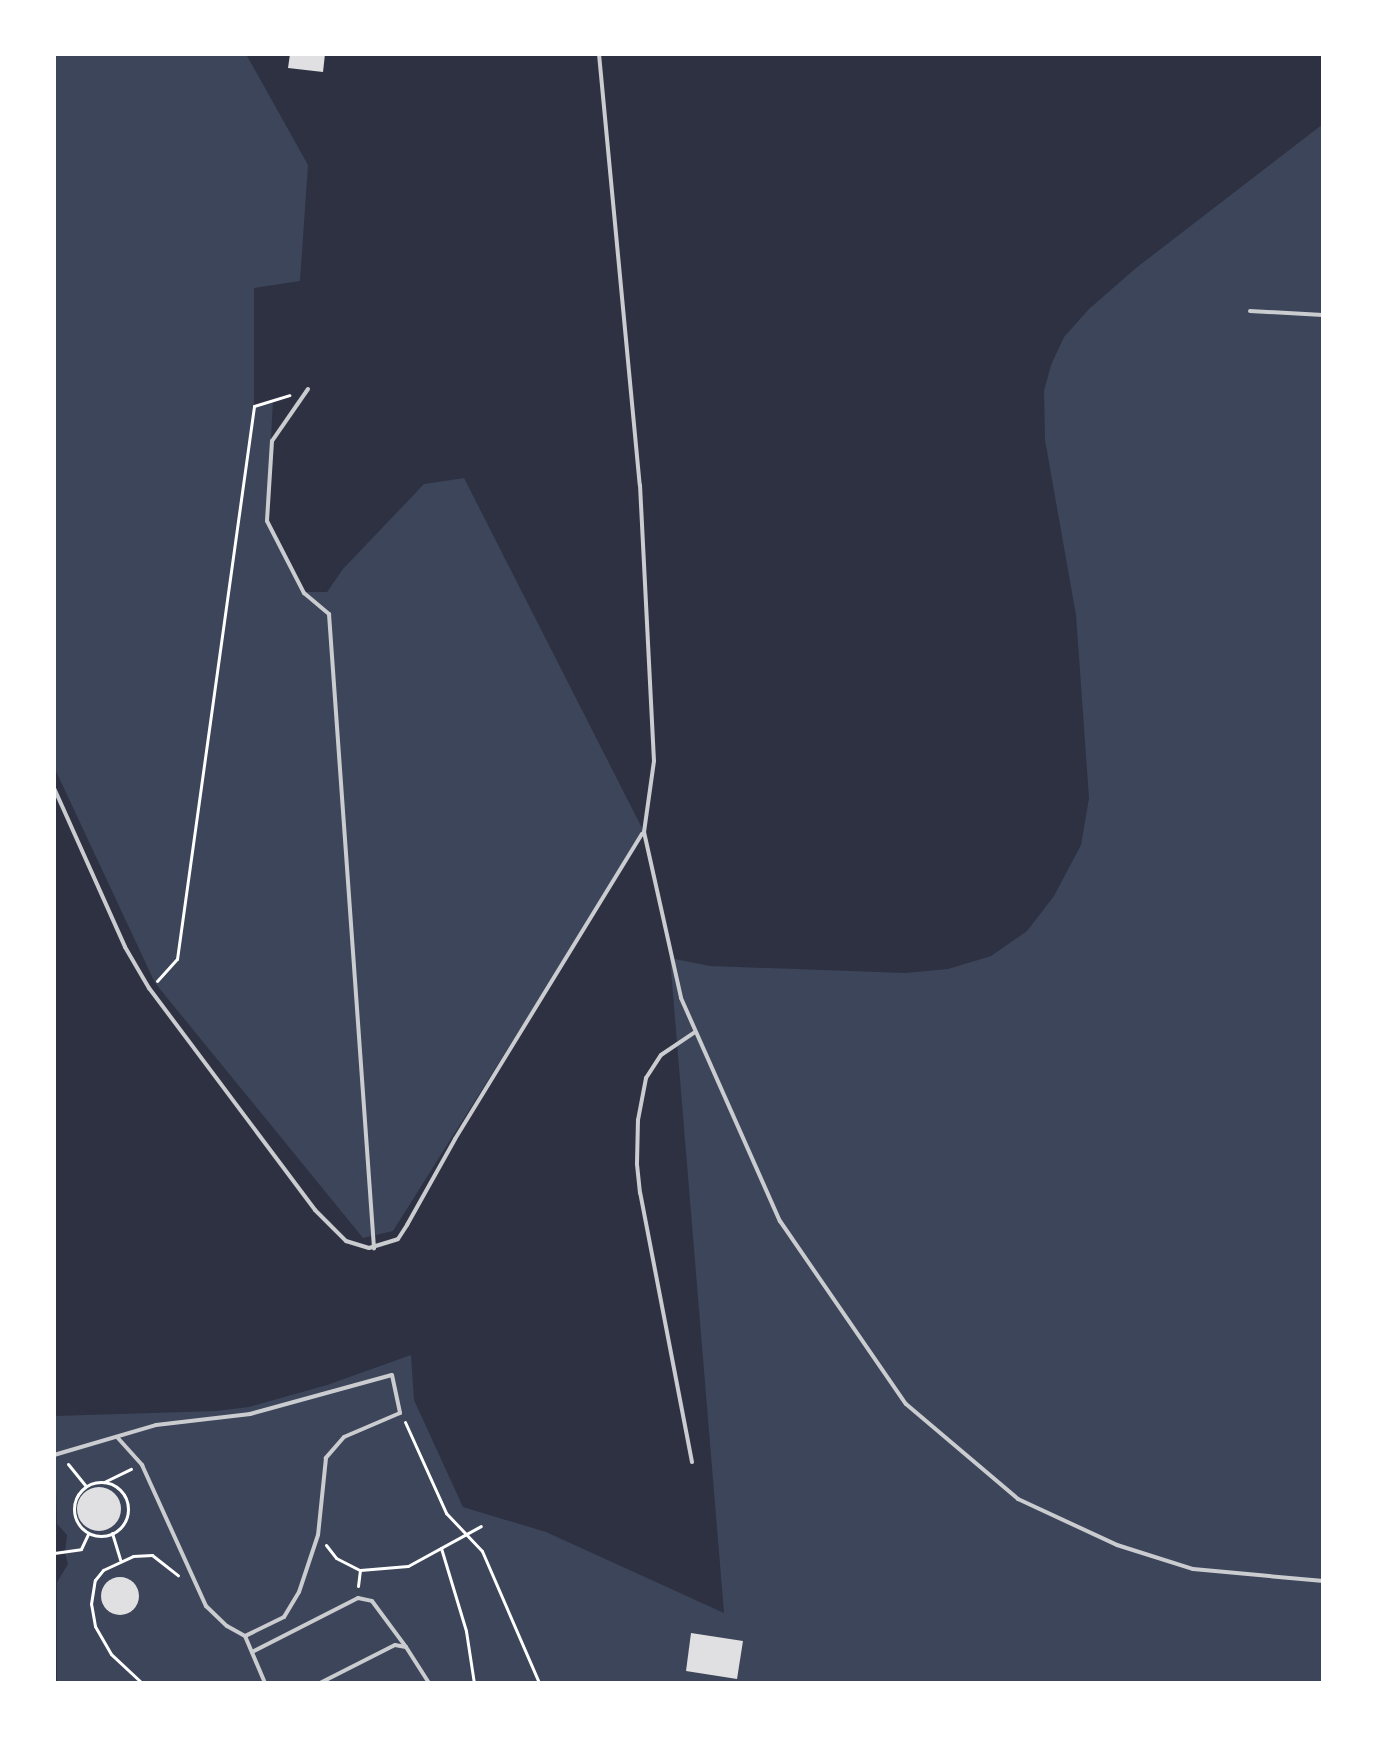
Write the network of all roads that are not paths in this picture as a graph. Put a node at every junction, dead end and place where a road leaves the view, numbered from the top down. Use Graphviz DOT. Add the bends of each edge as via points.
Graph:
graph roads {
  1 [pos="599,54"];
  2 [pos="1250,311"];
  3 [pos="1323,315"];
  4 [pos="308,389"];
  5 [pos="54,788"];
  6 [pos="644,832"];
  7 [pos="695,1033"];
  8 [pos="374,1248"];
  9 [pos="117,1437"];
  10 [pos="54,1455"];
  11 [pos="692,1462"];
  12 [pos="1323,1581"];
  13 [pos="245,1636"];
  14 [pos="406,1647"];
  15 [pos="252,1652"];
  16 [pos="265,1683"];
  17 [pos="320,1683"];
  18 [pos="429,1683"];
  1 -- 6 [label="lane" via="640,485 654,761"];
  2 -- 3 [label="lane"];
  4 -- 8 [label="lane" via="272,441 267,521 304,593 329,614"];
  5 -- 8 [label="lane" via="125,947 149,988 315,1210 346,1241"];
  6 -- 7 [label="lane" via="670,958"];
  6 -- 8 [label="lane" via="398,1239"];
  7 -- 11 [label="lane" via="661,1055 646,1078 637,1163"];
  7 -- 12 [label="lane" via="780,1221 906,1404 1018,1499 1117,1545 1193,1569"];
  9 -- 10 [label="lane"];
  9 -- 13 [label="lane" via="139,1462 206,1606"];
  9 -- 13 [label="lane" via="156,1425 250,1414 392,1375 400,1413 344,1437 326,1458 318,1535 299,1592 284,1617"];
  13 -- 15 [label="lane"];
  14 -- 15 [label="lane" via="372,1601 358,1598"];
  14 -- 17 [label="lane" via="383,1649"];
  14 -- 18 [label="lane"];
  15 -- 16 [label="lane"];
}
